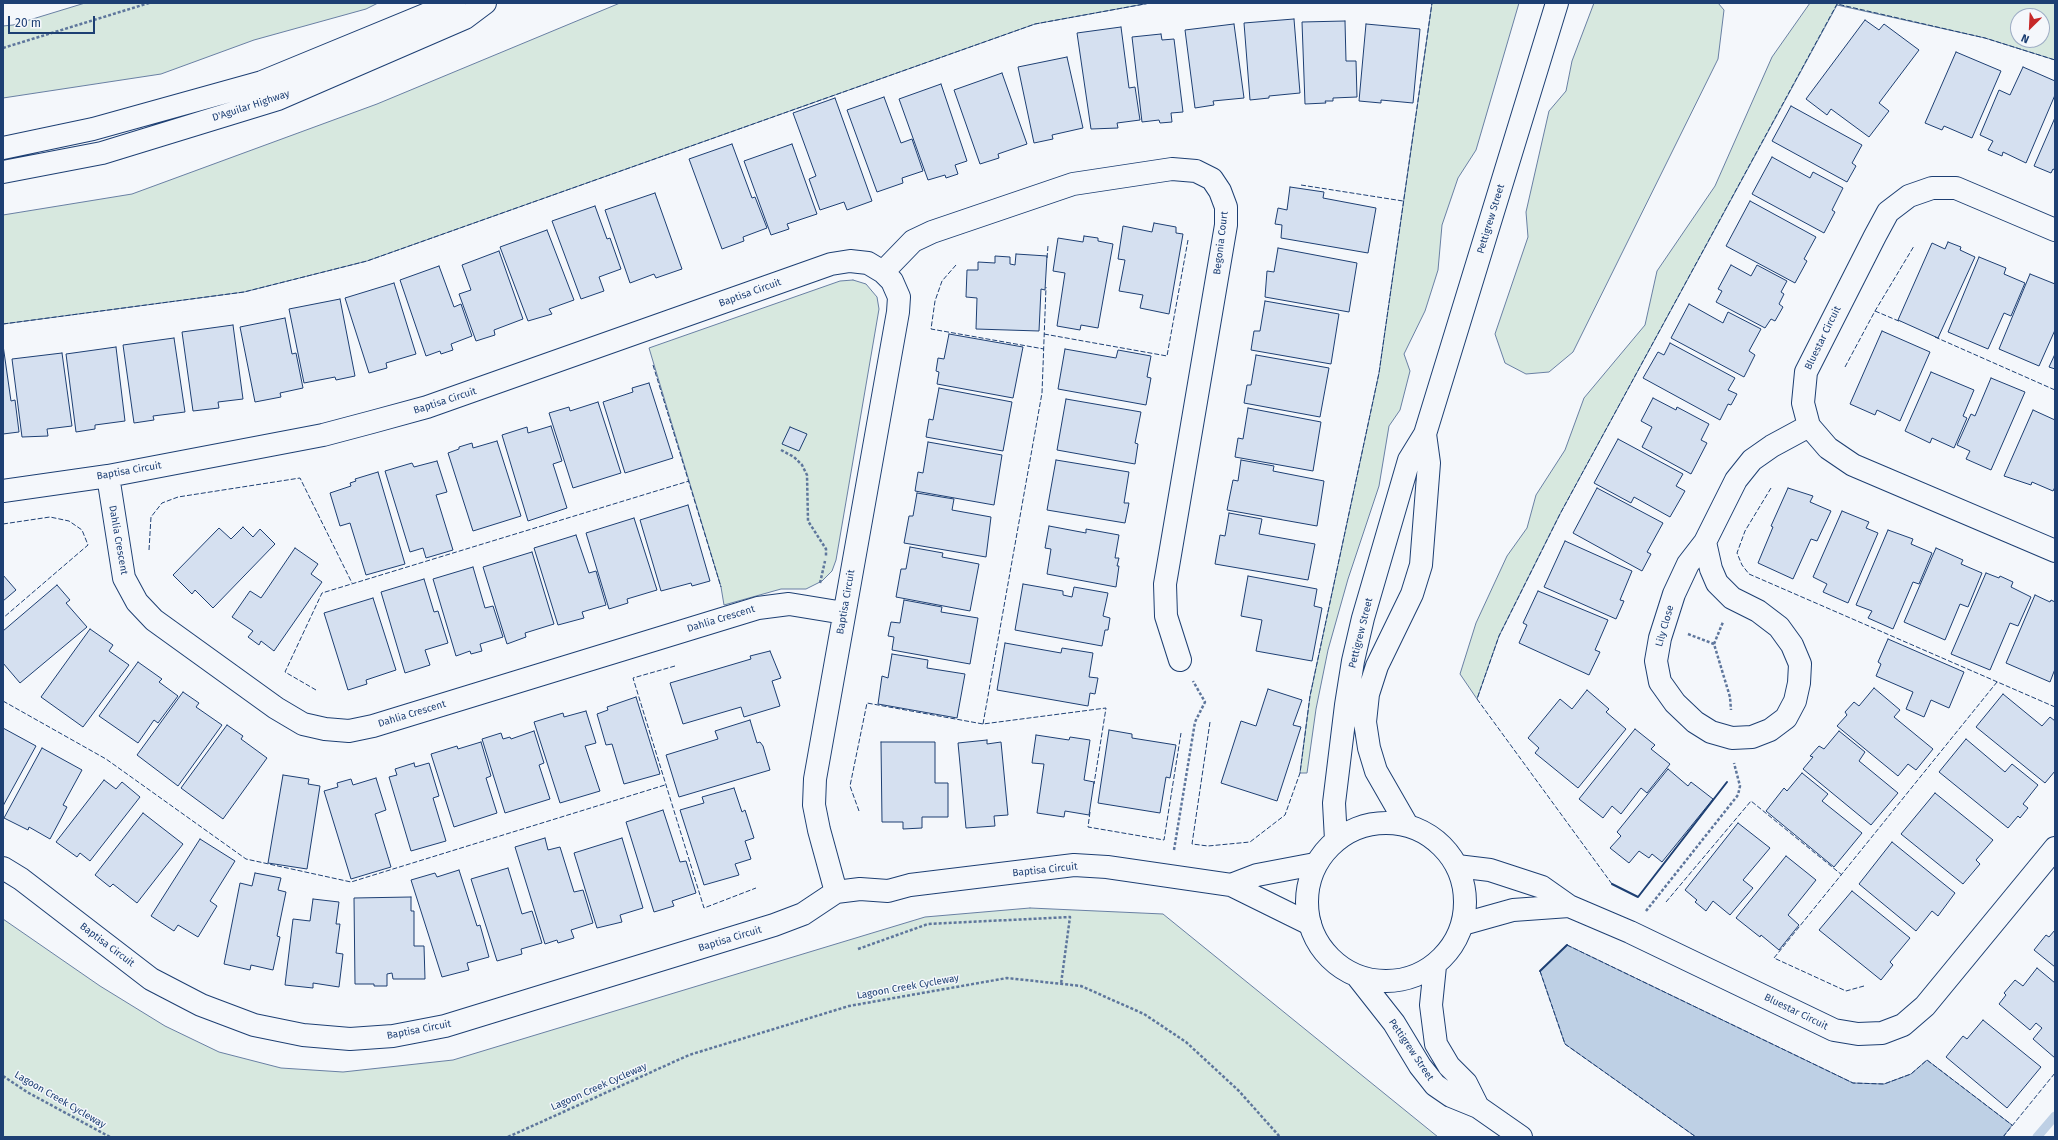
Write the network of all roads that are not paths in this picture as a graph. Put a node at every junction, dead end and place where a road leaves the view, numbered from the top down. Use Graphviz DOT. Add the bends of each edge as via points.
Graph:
graph roads {
  1 [pos="454,3"];
  2 [pos="485,3"];
  3 [pos="1557,3"];
  4 [pos="3,148"];
  5 [pos="3,172"];
  6 [pos="2055,230"];
  7 [pos="883,272"];
  8 [pos="1809,426"];
  9 [pos="1425,434"];
  10 [pos="108,476"];
  11 [pos="3,491"];
  12 [pos="1705,542"];
  13 [pos="2055,551"];
  14 [pos="844,613"];
  15 [pos="1180,660"];
  16 [pos="1407,825"];
  17 [pos="1336,840"];
  18 [pos="2055,848"];
  19 [pos="1316,864"];
  20 [pos="1457,866"];
  21 [pos="3,868"];
  22 [pos="1231,885"];
  23 [pos="836,892"];
  24 [pos="1569,906"];
  25 [pos="1310,924"];
  26 [pos="1463,924"];
  27 [pos="1435,966"];
  28 [pos="1357,976"];
  29 [pos="1478,1107"];
  30 [pos="1521,1137"];
  1 -- 4 [label="main road, D'Aguilar Highway" via="262,82 93,129"];
  2 -- 5 [label="main road, D'Aguilar Highway" via="465,18 278,99 102,154"];
  3 -- 9 [label="main road, Pettigrew Street"];
  6 -- 8 [label="main road, Bluestar Circuit" via="1956,188 1932,188 1909,196 1888,212 1806,372 1803,403"];
  7 -- 10 [label="main road, Baptisa Circuit" via="868,263 850,261 831,264 427,407 323,435"];
  7 -- 14 [label="main road, Baptisa Circuit" via="892,281 899,296 898,312"];
  7 -- 15 [label="main road, Begonia Court" via="912,240 1073,184 1172,169 1196,171 1212,179 1226,207 1226,225 1165,584 1166,616"];
  8 -- 12 [label="main road, Lily Close" via="1752,460 1736,480"];
  8 -- 13 [label="main road, Bluestar Circuit" via="1828,448 1853,465"];
  9 -- 16 [label="main road, Pettigrew Street" via="1428,463 1421,565 1412,594 1376,666 1368,694 1365,722 1376,771"];
  9 -- 17 [label="main road, Pettigrew Street" via="1409,460 1354,657 1334,804"];
  10 -- 11 [label="main road, Baptisa Circuit"];
  10 -- 14 [label="main road, Dahlia Crescent" via="124,578 137,602 154,620 276,708 303,724 325,729 350,731 373,726 758,608 789,604"];
  12 -- 12 [label="main road, Lily Close" via="1711,569 1718,583 1732,598 1779,627 1792,645 1800,664 1795,701 1786,718 1770,730 1752,737 1732,738 1711,732 1695,722 1675,703 1660,682 1656,661 1664,624 1688,564"];
  14 -- 23 [label="main road, Baptisa Circuit" via="815,779 814,805"];
  16 -- 17 [label="main road" via="1382,822 1358,827"];
  16 -- 20 [label="main road" via="1433,838 1445,848"];
  17 -- 19 [label="main road"];
  18 -- 24 [label="main road, Bluestar Circuit" via="1925,1006 1903,1026 1882,1033 1858,1034 1834,1030 1630,932"];
  19 -- 22 [label="main road, Baptisa Circuit" via="1257,876"];
  19 -- 25 [label="main road" via="1306,904"];
  20 -- 24 [label="main road, Bluestar Circuit" via="1490,870 1542,887"];
  20 -- 26 [label="main road" via="1465,884 1466,905"];
  21 -- 23 [label="main road, Baptisa Circuit" via="151,978 201,1005 254,1025 303,1035 350,1039 393,1036 452,1024 774,925 803,914"];
  22 -- 23 [label="main road, Baptisa Circuit" via="1108,867 1074,865 910,885 888,891 860,889"];
  22 -- 25 [label="main road, Baptisa Circuit"];
  24 -- 26 [label="main road, Bluestar Circuit" via="1513,910 1485,920"];
  25 -- 28 [label="main road" via="1319,946 1336,964"];
  26 -- 27 [label="main road" via="1453,947"];
  27 -- 28 [label="main road" via="1411,979 1384,982"];
  27 -- 29 [label="main road, Pettigrew Street" via="1431,1005 1436,1044 1449,1066 1466,1083"];
  28 -- 29 [label="main road, Pettigrew Street" via="1394,1023 1420,1066 1435,1085 1451,1096"];
  29 -- 30 [label="main road, Pettigrew Street"];
}
